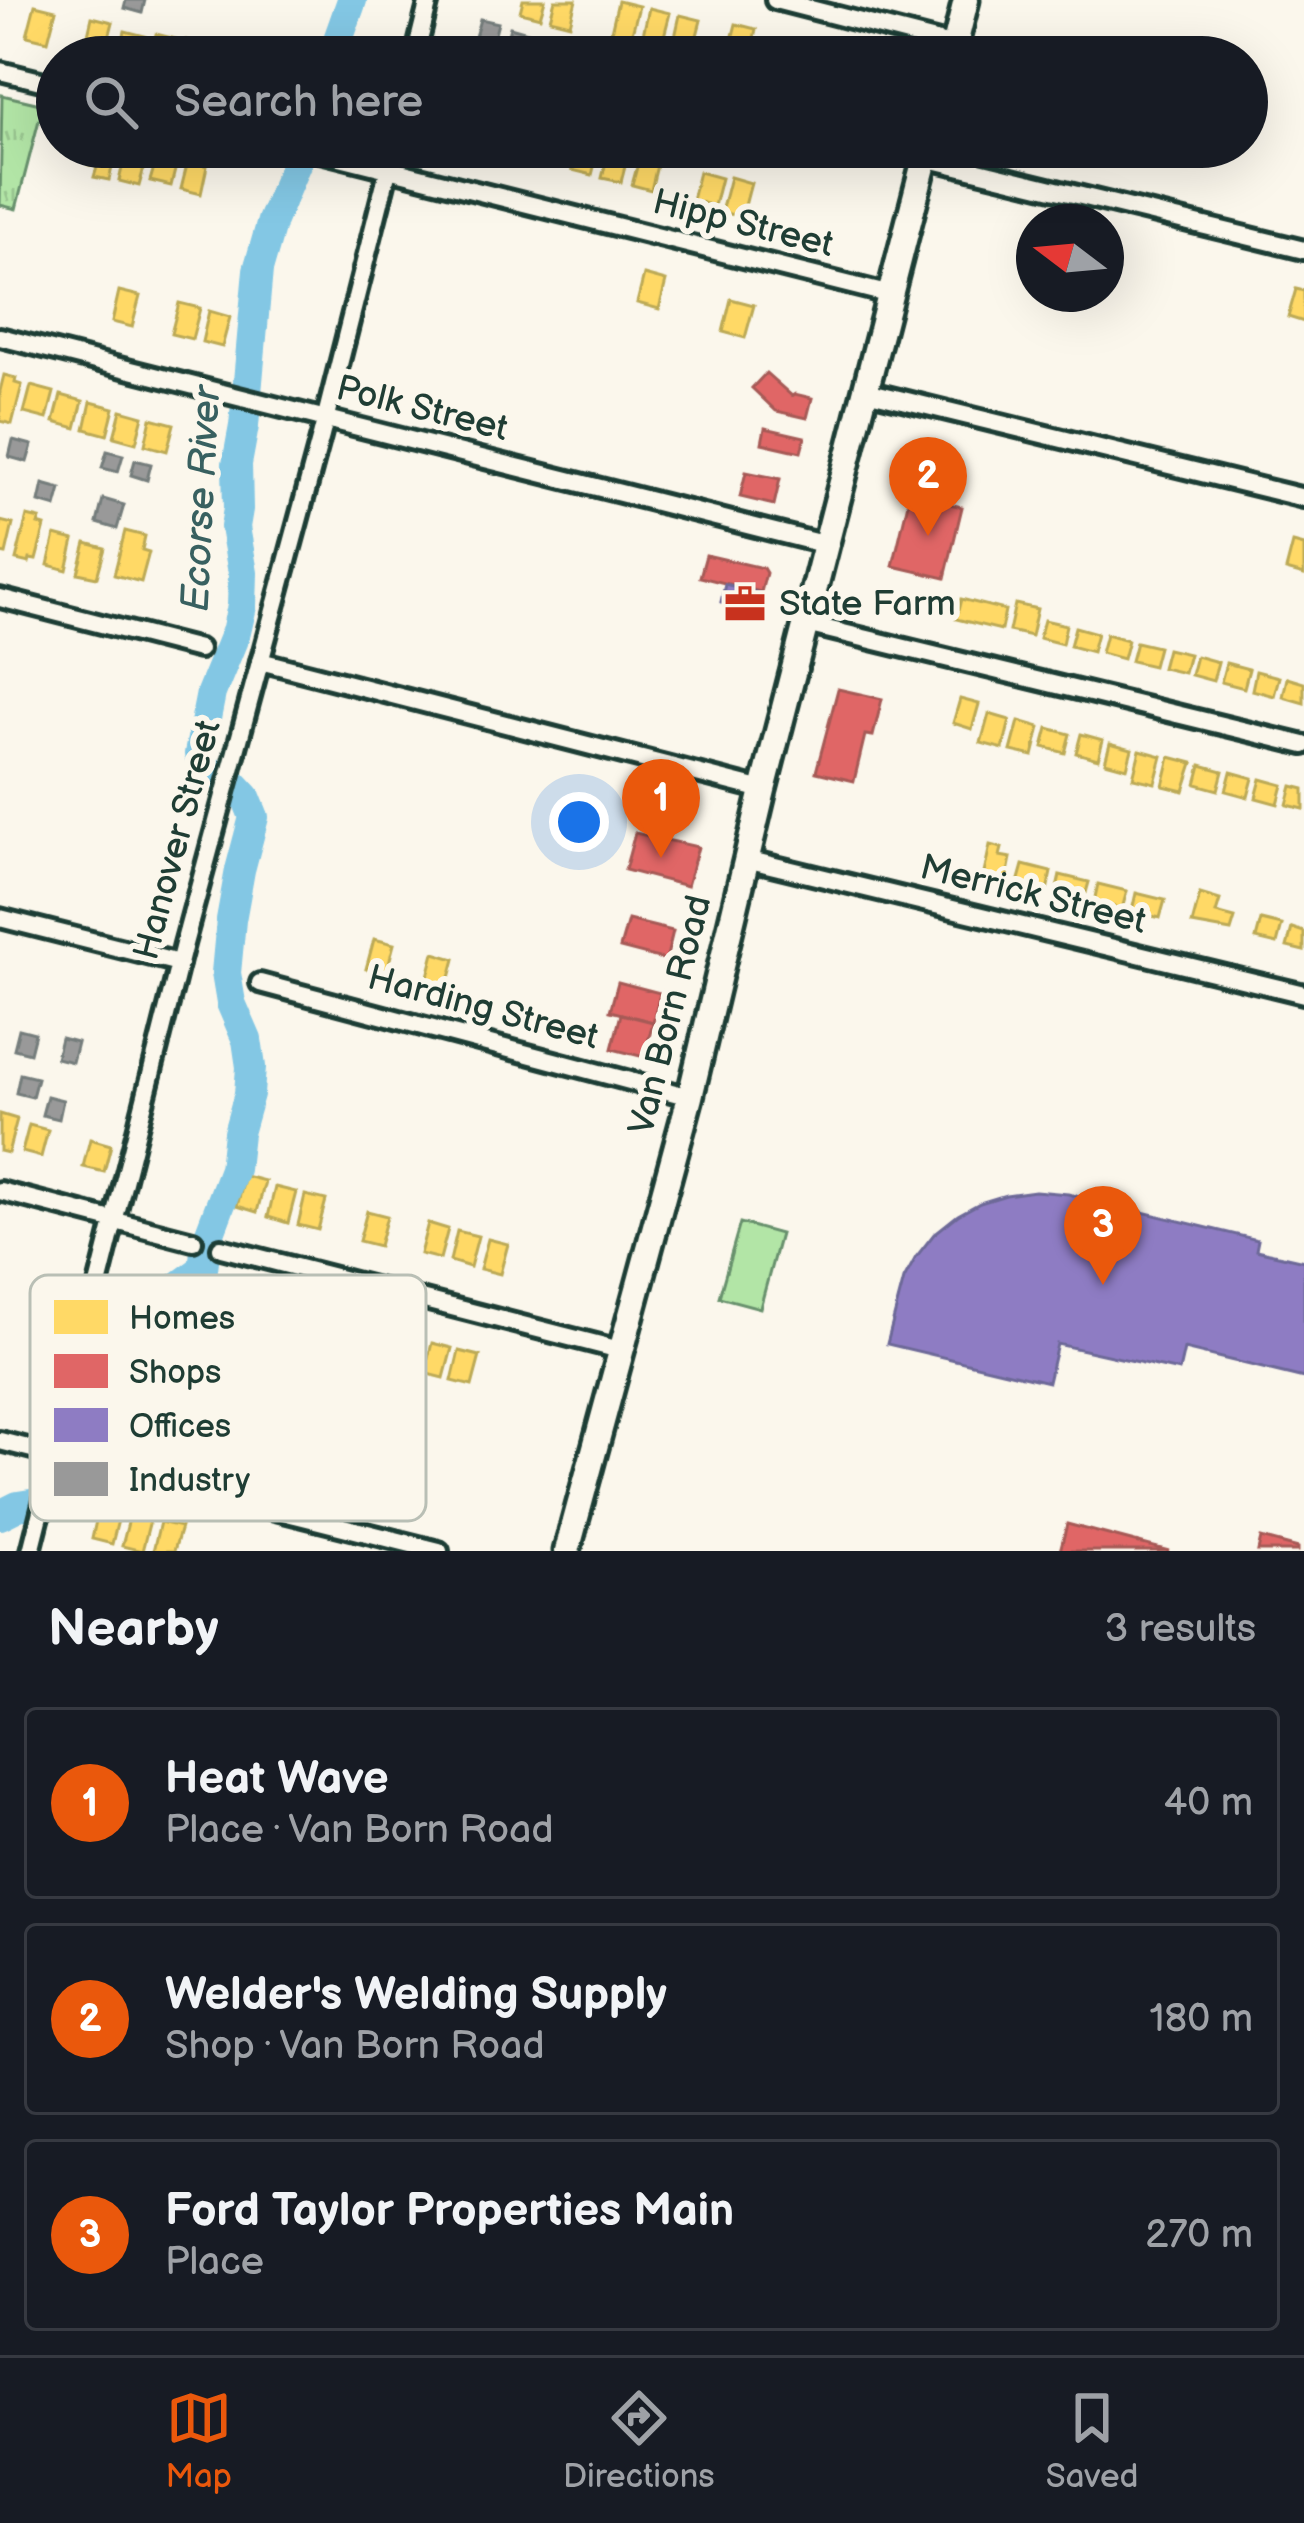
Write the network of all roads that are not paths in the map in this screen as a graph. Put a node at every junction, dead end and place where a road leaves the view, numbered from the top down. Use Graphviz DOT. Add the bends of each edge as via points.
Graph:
graph roads {
  1 [pos="429,0"];
  2 [pos="775,0"];
  3 [pos="966,0"];
  4 [pos="421,36"];
  5 [pos="901,36"];
  6 [pos="957,36"];
  7 [pos="0,71"];
  8 [pos="36,80"];
  9 [pos="384,168"];
  10 [pos="923,168"];
  11 [pos="989,168"];
  12 [pos="388,169"];
  13 [pos="1304,250"];
  14 [pos="891,295"];
  15 [pos="0,337"];
  16 [pos="866,391"];
  17 [pos="325,418"];
  18 [pos="1304,498"];
  19 [pos="827,544"];
  20 [pos="0,598"];
  21 [pos="806,625"];
  22 [pos="199,649"];
  23 [pos="260,661"];
  24 [pos="1304,746"];
  25 [pos="763,790"];
  26 [pos="746,860"];
  27 [pos="0,918"];
  28 [pos="179,962"];
  29 [pos="260,983"];
  30 [pos="1304,994"];
  31 [pos="690,1097"];
  32 [pos="0,1191"];
  33 [pos="114,1220"];
  34 [pos="193,1241"];
  35 [pos="221,1248"];
  36 [pos="100,1275"];
  37 [pos="327,1275"];
  38 [pos="426,1300"];
  39 [pos="620,1350"];
  40 [pos="0,1441"];
  41 [pos="30,1448"];
  42 [pos="40,1521"];
  43 [pos="319,1521"];
  44 [pos="31,1551"];
  45 [pos="440,1551"];
  46 [pos="567,1551"];
  1 -- 4 [label="street"];
  2 -- 5 [label="street"];
  3 -- 6 [label="main road"];
  7 -- 8 [label="street"];
  9 -- 12 [label="street, Hipp Street"];
  10 -- 14 [label="main road, Van Born Road"];
  11 -- 13 [label="street"];
  12 -- 14 [label="street, Hipp Street"];
  12 -- 17 [label="street, Hanover Street"];
  14 -- 16 [label="main road, Van Born Road"];
  15 -- 17 [label="street, Polk Street"];
  16 -- 18 [label="street"];
  16 -- 19 [label="main road, Van Born Road"];
  17 -- 19 [label="street, Polk Street"];
  17 -- 23 [label="street, Hanover Street"];
  19 -- 21 [label="main road, Van Born Road"];
  20 -- 22 [label="street"];
  21 -- 24 [label="street"];
  21 -- 25 [label="main road, Van Born Road"];
  23 -- 25 [label="street"];
  23 -- 28 [label="street, Hanover Street"];
  25 -- 26 [label="main road, Van Born Road"];
  26 -- 30 [label="street, Merrick Street"];
  26 -- 31 [label="main road, Van Born Road"];
  27 -- 28 [label="street"];
  28 -- 33 [label="street, Hanover Street"];
  29 -- 31 [label="street, Harding Street"];
  31 -- 39 [label="main road, Van Born Road"];
  32 -- 33 [label="street"];
  33 -- 34 [label="street"];
  33 -- 36 [label="street, Hanover Street"];
  35 -- 37 [label="street"];
  38 -- 39 [label="street"];
  39 -- 46 [label="main road, Van Born Road"];
  40 -- 41 [label="street"];
  42 -- 44 [label="street, Hanover Street"];
  43 -- 45 [label="street"];
}
